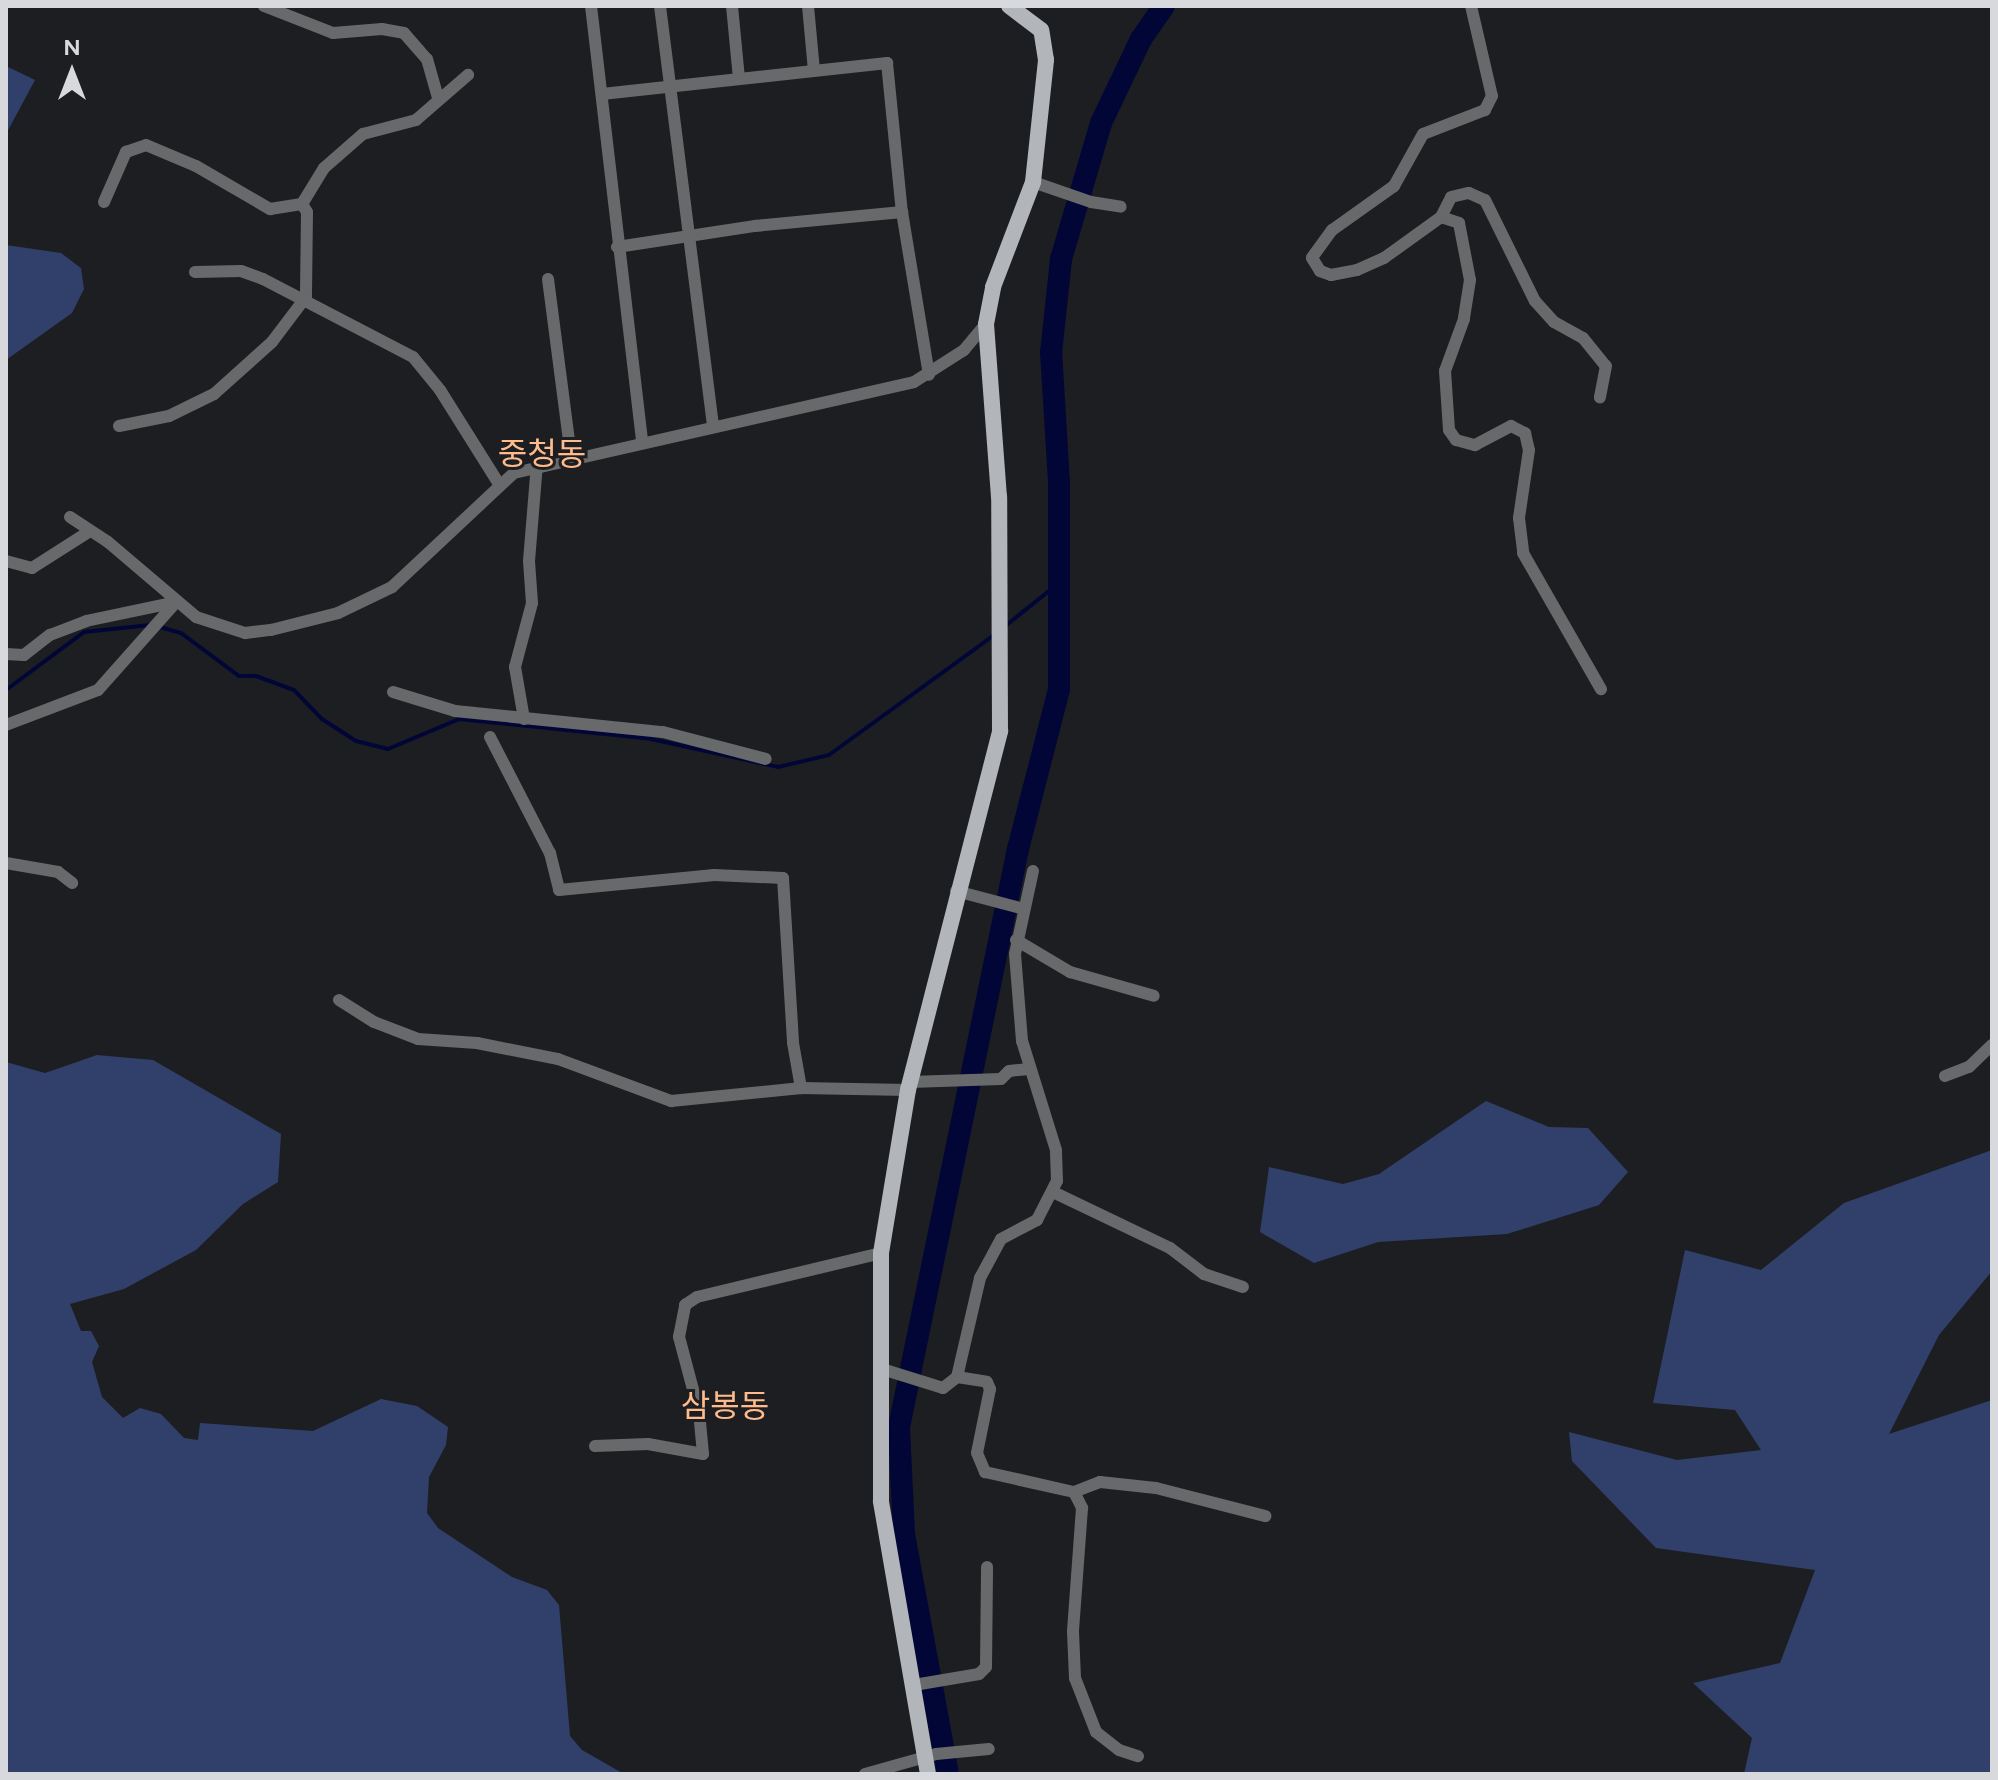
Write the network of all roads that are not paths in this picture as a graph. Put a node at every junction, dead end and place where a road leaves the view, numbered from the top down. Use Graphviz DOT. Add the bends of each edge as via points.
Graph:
graph roads {
  1 [pos="264,6"];
  2 [pos="591,6"];
  3 [pos="660,6"];
  4 [pos="732,6"];
  5 [pos="808,6"];
  6 [pos="1009,6"];
  7 [pos="1471,6"];
  8 [pos="814,71"];
  9 [pos="468,75"];
  10 [pos="739,79"];
  11 [pos="670,86"];
  12 [pos="602,94"];
  13 [pos="438,98"];
  14 [pos="1033,182"];
  15 [pos="104,202"];
  16 [pos="302,204"];
  17 [pos="1121,207"];
  18 [pos="902,212"];
  19 [pos="1441,217"];
  20 [pos="687,236"];
  21 [pos="617,247"];
  22 [pos="195,272"];
  23 [pos="548,279"];
  24 [pos="306,297"];
  25 [pos="986,324"];
  26 [pos="929,375"];
  27 [pos="1600,397"];
  28 [pos="119,426"];
  29 [pos="713,426"];
  30 [pos="642,441"];
  31 [pos="571,457"];
  32 [pos="537,464"];
  33 [pos="499,484"];
  34 [pos="70,517"];
  35 [pos="90,531"];
  36 [pos="6,561"];
  37 [pos="176,602"];
  38 [pos="6,654"];
  39 [pos="1601,689"];
  40 [pos="393,692"];
  41 [pos="524,719"];
  42 [pos="6,725"];
  43 [pos="490,737"];
  44 [pos="766,759"];
  45 [pos="6,863"];
  46 [pos="1033,871"];
  47 [pos="72,883"];
  48 [pos="956,891"];
  49 [pos="1022,908"];
  50 [pos="1016,940"];
  51 [pos="1154,996"];
  52 [pos="339,1000"];
  53 [pos="1992,1045"];
  54 [pos="1029,1069"];
  55 [pos="1945,1076"];
  56 [pos="909,1086"];
  57 [pos="801,1088"];
  58 [pos="1053,1192"];
  59 [pos="881,1253"];
  60 [pos="1243,1287"];
  61 [pos="888,1373"];
  62 [pos="957,1377"];
  63 [pos="595,1446"];
  64 [pos="1074,1492"];
  65 [pos="1265,1516"];
  66 [pos="987,1567"];
  67 [pos="917,1684"];
  68 [pos="989,1749"];
  69 [pos="1138,1756"];
  70 [pos="930,1762"];
  71 [pos="865,1774"];
  1 -- 13 [label="street" via="333,33 404,33 427,59"];
  2 -- 12 [label="street"];
  3 -- 11 [label="street"];
  4 -- 10 [label="street"];
  5 -- 8 [label="street"];
  6 -- 14 [label="main road" via="1041,30 1045,45"];
  7 -- 19 [label="street" via="1492,96 1485,110 1423,134 1394,186 1317,243 1314,266 1331,275 1357,270 1384,258"];
  8 -- 10 [label="street"];
  8 -- 18 [label="street" via="887,63"];
  9 -- 13 [label="street"];
  10 -- 11 [label="street"];
  11 -- 12 [label="street"];
  11 -- 20 [label="street"];
  12 -- 21 [label="street"];
  13 -- 16 [label="street" via="416,120 363,134 324,168"];
  14 -- 17 [label="street"];
  14 -- 25 [label="main road" via="993,287"];
  15 -- 16 [label="street" via="126,152 146,145 270,209"];
  16 -- 24 [label="street" via="307,212"];
  18 -- 20 [label="street"];
  18 -- 26 [label="street"];
  19 -- 27 [label="street" via="1451,197 1469,193 1485,200 1535,301 1554,322 1583,338 1606,366"];
  19 -- 39 [label="street" via="1459,223 1470,280 1464,319 1445,371 1449,430 1456,440 1475,445 1511,426 1525,433 1529,450 1519,518 1523,553"];
  20 -- 21 [label="street"];
  20 -- 29 [label="street"];
  21 -- 30 [label="street"];
  22 -- 24 [label="street" via="241,271"];
  23 -- 31 [label="street"];
  24 -- 28 [label="street" via="272,342 214,394 169,416"];
  24 -- 33 [label="street" via="413,357"];
  25 -- 26 [label="street" via="964,350"];
  25 -- 48 [label="main road" via="999,497 996,757"];
  26 -- 29 [label="street" via="891,389"];
  29 -- 30 [label="street"];
  30 -- 31 [label="street"];
  31 -- 32 [label="street"];
  32 -- 33 [label="street"];
  32 -- 41 [label="street" via="531,613 515,667"];
  33 -- 37 [label="street" via="412,571 367,602 338,613 245,633 196,617"];
  34 -- 35 [label="street"];
  35 -- 36 [label="street" via="32,568"];
  35 -- 37 [label="street"];
  37 -- 38 [label="street" via="86,621 50,635 24,655"];
  37 -- 42 [label="street" via="98,690"];
  40 -- 41 [label="street" via="455,711"];
  41 -- 44 [label="street" via="663,732"];
  43 -- 57 [label="street" via="544,840 559,890 714,875 783,878 793,1043"];
  45 -- 47 [label="street" via="58,872"];
  46 -- 49 [label="street"];
  48 -- 49 [label="street"];
  48 -- 56 [label="main road"];
  49 -- 50 [label="street"];
  50 -- 51 [label="street" via="1070,972"];
  50 -- 54 [label="street"];
  52 -- 57 [label="street" via="374,1022 418,1039 477,1043 558,1059 671,1101"];
  53 -- 55 [label="street" via="1969,1067"];
  54 -- 56 [label="street" via="1009,1071 1001,1079"];
  54 -- 58 [label="street" via="1056,1150"];
  56 -- 57 [label="street"];
  56 -- 59 [label="main road"];
  58 -- 60 [label="street" via="1170,1248 1204,1274"];
  58 -- 62 [label="street" via="1037,1220 1001,1239 980,1278"];
  59 -- 61 [label="main road"];
  59 -- 63 [label="street" via="697,1297 685,1305 679,1337 699,1412 703,1454 648,1444"];
  61 -- 62 [label="street" via="943,1388"];
  61 -- 67 [label="main road" via="881,1501"];
  62 -- 64 [label="street" via="987,1382 990,1389 977,1453 985,1472"];
  64 -- 65 [label="street" via="1100,1482 1122,1484"];
  64 -- 69 [label="street" via="1082,1508 1075,1678 1096,1732 1119,1750"];
  66 -- 67 [label="street" via="986,1667 979,1674"];
  67 -- 70 [label="main road"];
  68 -- 70 [label="street" via="957,1750"];
  70 -- 71 [label="street"];
}
